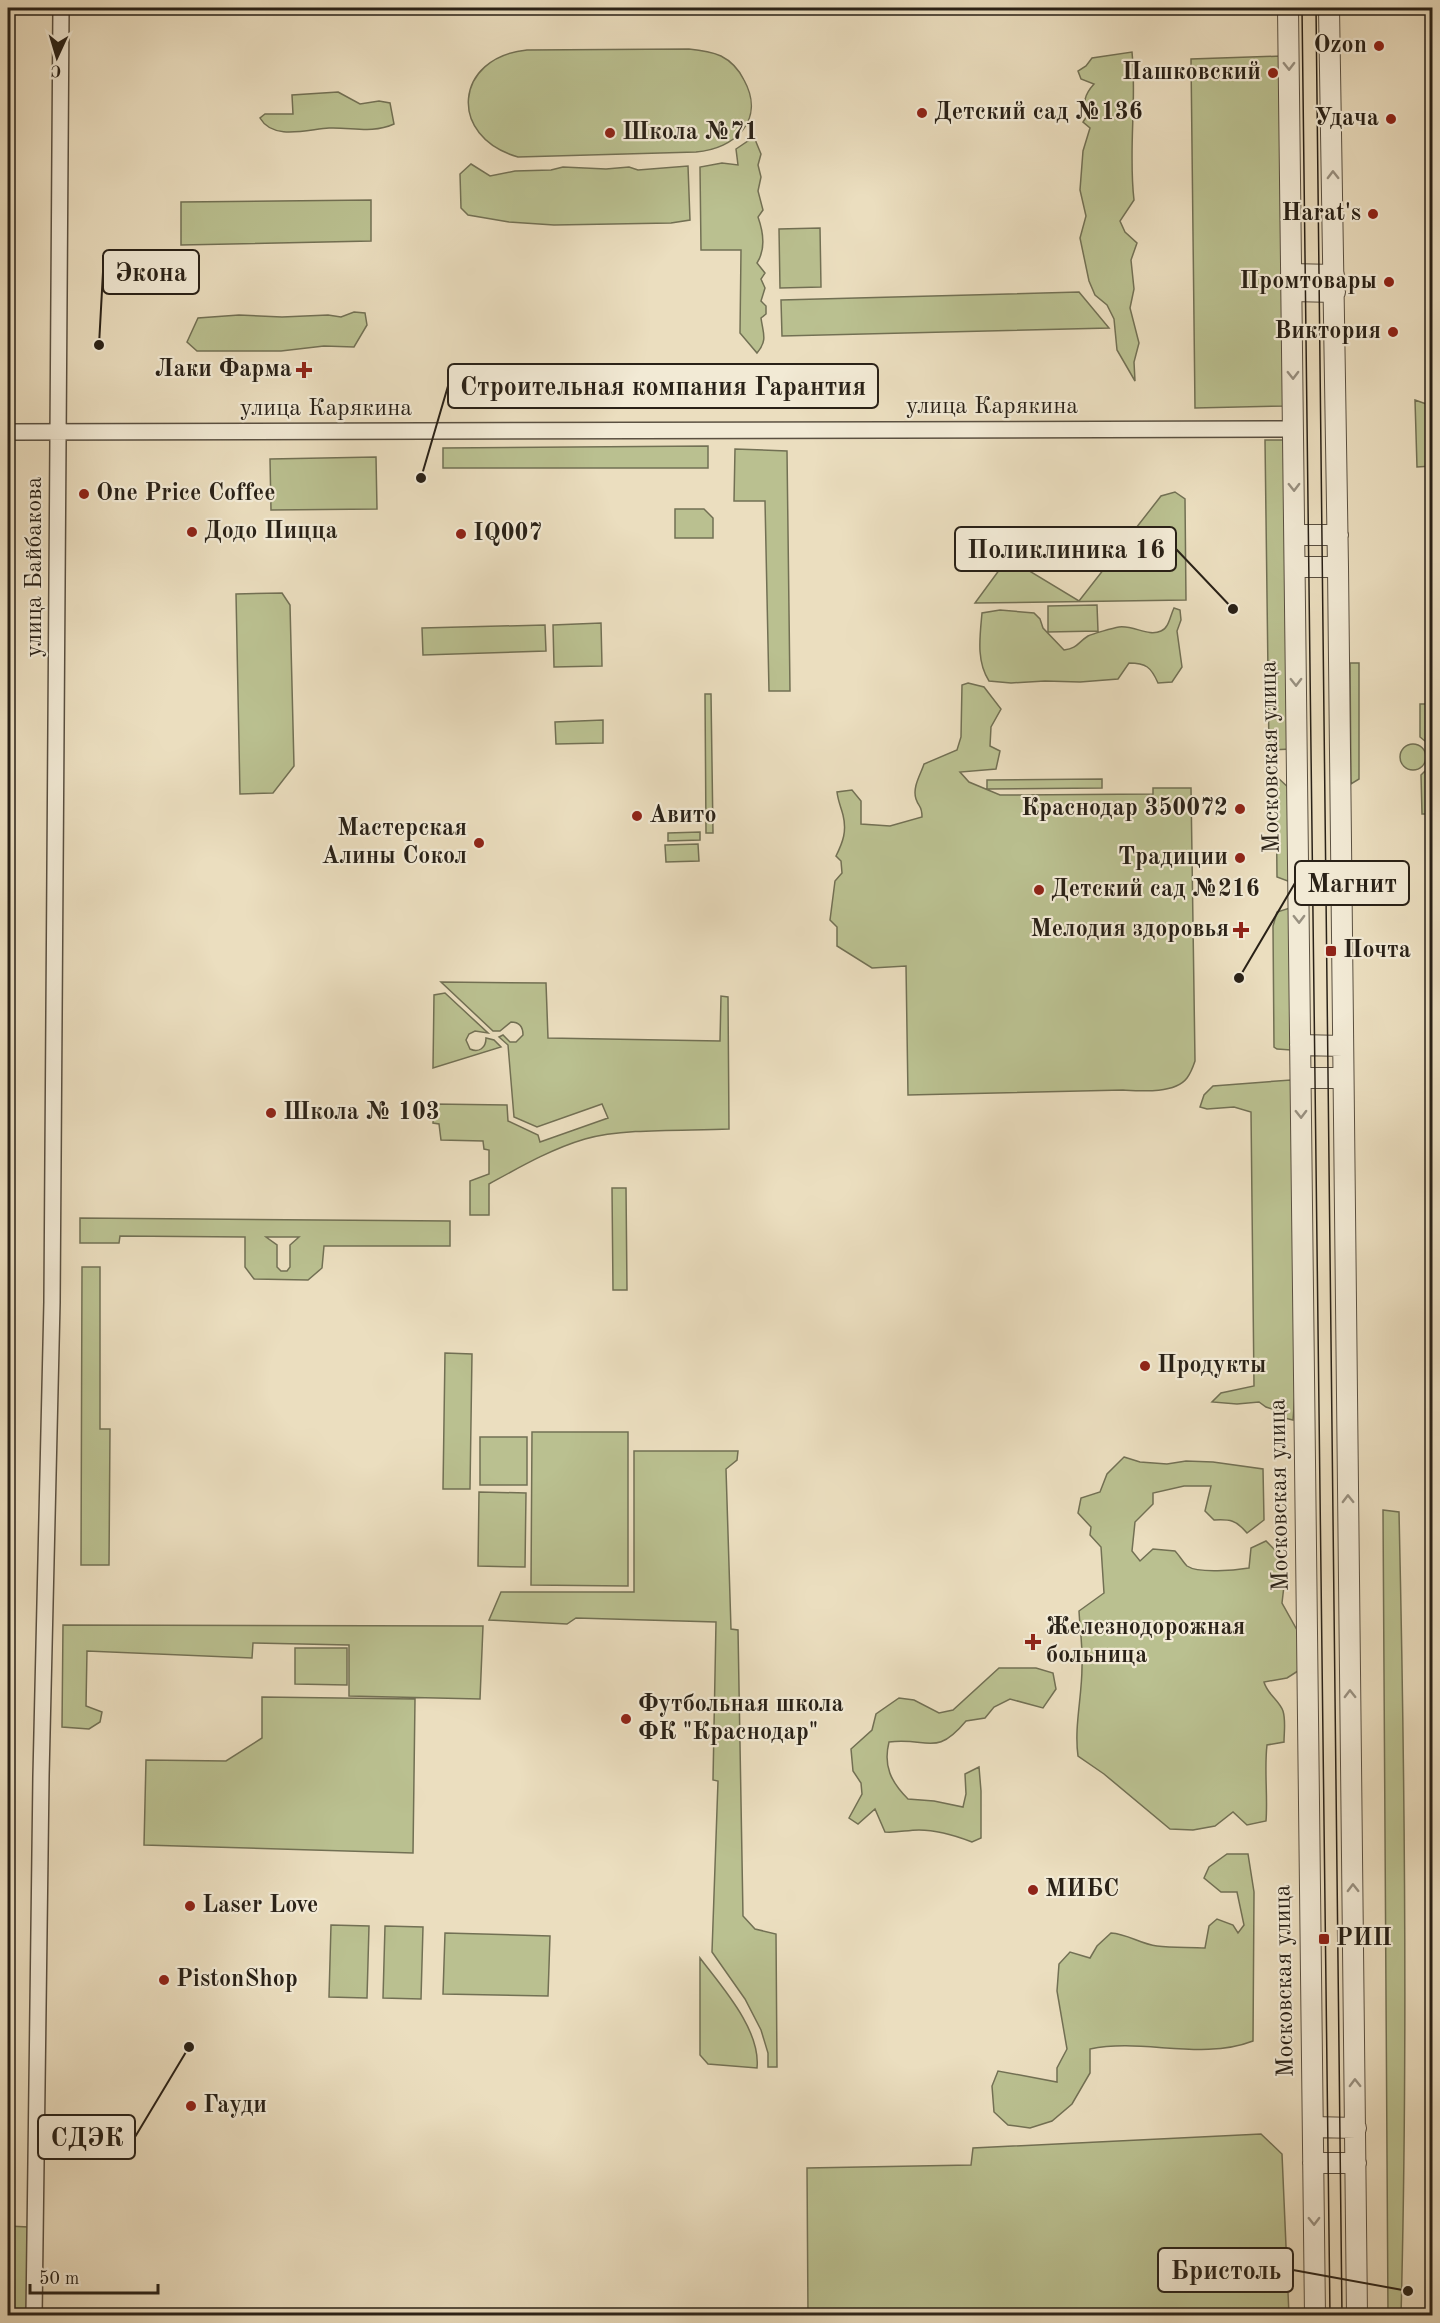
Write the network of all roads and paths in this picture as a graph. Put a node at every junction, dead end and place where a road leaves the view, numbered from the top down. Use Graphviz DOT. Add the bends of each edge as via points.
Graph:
graph roads {
  1 [pos="61,8"];
  2 [pos="1288,8"];
  3 [pos="1329,8"];
  4 [pos="1292,283"];
  5 [pos="1335,284"];
  6 [pos="1293,429"];
  7 [pos="8,432"];
  8 [pos="59,432"];
  9 [pos="1295,535"];
  10 [pos="1338,535"];
  11 [pos="1295,567"];
  12 [pos="1338,567"];
  13 [pos="1300,1045"];
  14 [pos="1343,1046"];
  15 [pos="1301,1078"];
  16 [pos="1343,1078"];
  17 [pos="1312,2127"];
  18 [pos="1356,2128"];
  19 [pos="1313,2163"];
  20 [pos="1356,2163"];
  21 [pos="34,2316"];
  22 [pos="1315,2316"];
  23 [pos="1357,2316"];
  1 -- 8 [label="street, улица Байбакова"];
  2 -- 4 [label="street, Московская улица, one-way"];
  5 -- 3 [label="street, one-way"];
  4 -- 5 [label="street"];
  4 -- 6 [label="street, Московская улица, one-way"];
  5 -- 10 [label="street"];
  6 -- 8 [label="street, улица Карякина"];
  6 -- 9 [label="street, Московская улица, one-way"];
  7 -- 8 [label="street, улица Карякина"];
  8 -- 21 [label="street, улица Байбакова" via="52,1293"];
  9 -- 10 [label="street"];
  9 -- 11 [label="street, Московская улица"];
  10 -- 12 [label="street"];
  11 -- 12 [label="street"];
  11 -- 13 [label="street, Московская улица, one-way"];
  12 -- 14 [label="street"];
  13 -- 14 [label="street"];
  13 -- 15 [label="street, Московская улица"];
  14 -- 16 [label="street"];
  15 -- 16 [label="street"];
  15 -- 17 [label="street, Московская улица, one-way"];
  18 -- 16 [label="street, one-way"];
  17 -- 18 [label="street"];
  17 -- 19 [label="street, Московская улица"];
  18 -- 20 [label="street"];
  19 -- 20 [label="street"];
  19 -- 22 [label="street, Московская улица, one-way"];
  20 -- 23 [label="street"];
}
